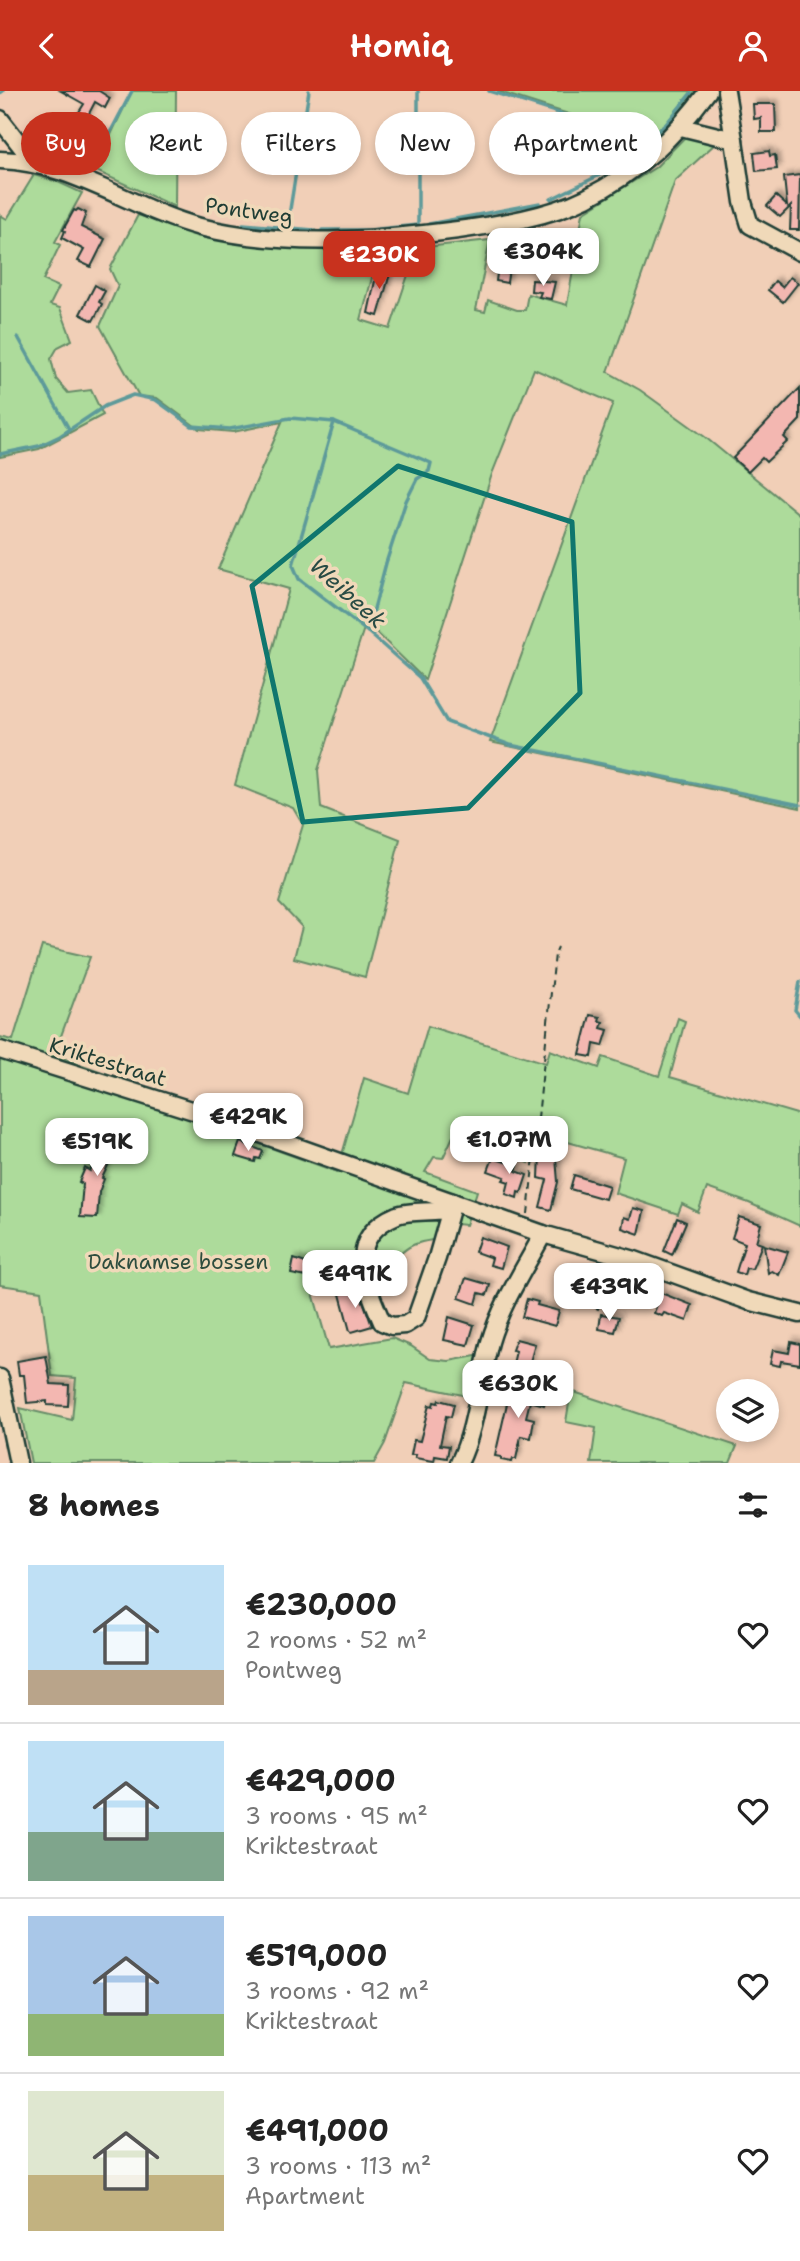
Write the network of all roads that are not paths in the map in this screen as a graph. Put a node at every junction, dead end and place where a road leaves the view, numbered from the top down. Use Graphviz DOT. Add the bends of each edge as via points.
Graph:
graph roads {
  1 [pos="708,91"];
  2 [pos="726,91"];
  3 [pos="0,120"];
  4 [pos="681,127"];
  5 [pos="734,140"];
  6 [pos="21,146"];
  7 [pos="0,160"];
  8 [pos="21,162"];
  9 [pos="71,175"];
  10 [pos="800,252"];
  11 [pos="0,1050"];
  12 [pos="452,1206"];
  13 [pos="535,1231"];
  14 [pos="800,1314"];
  15 [pos="0,1378"];
  16 [pos="18,1463"];
  17 [pos="459,1463"];
  1 -- 4 [label="street, Pontweg"];
  2 -- 5 [label="street"];
  3 -- 6 [label="street"];
  4 -- 5 [label="street"];
  4 -- 9 [label="street, Pontweg" via="646,160 583,199 490,225 361,241 254,236 199,226"];
  5 -- 10 [label="street" via="750,225"];
  7 -- 8 [label="street, Pontweg"];
  11 -- 12 [label="street, Kriktestraat" via="216,1118"];
  12 -- 12 [label="street" via="416,1318 405,1325 382,1322 363,1267 364,1245 397,1215"];
  12 -- 13 [label="street, Kriktestraat"];
  13 -- 14 [label="street, Kriktestraat"];
  13 -- 17 [label="street" via="498,1320"];
  15 -- 16 [label="street"];
}
